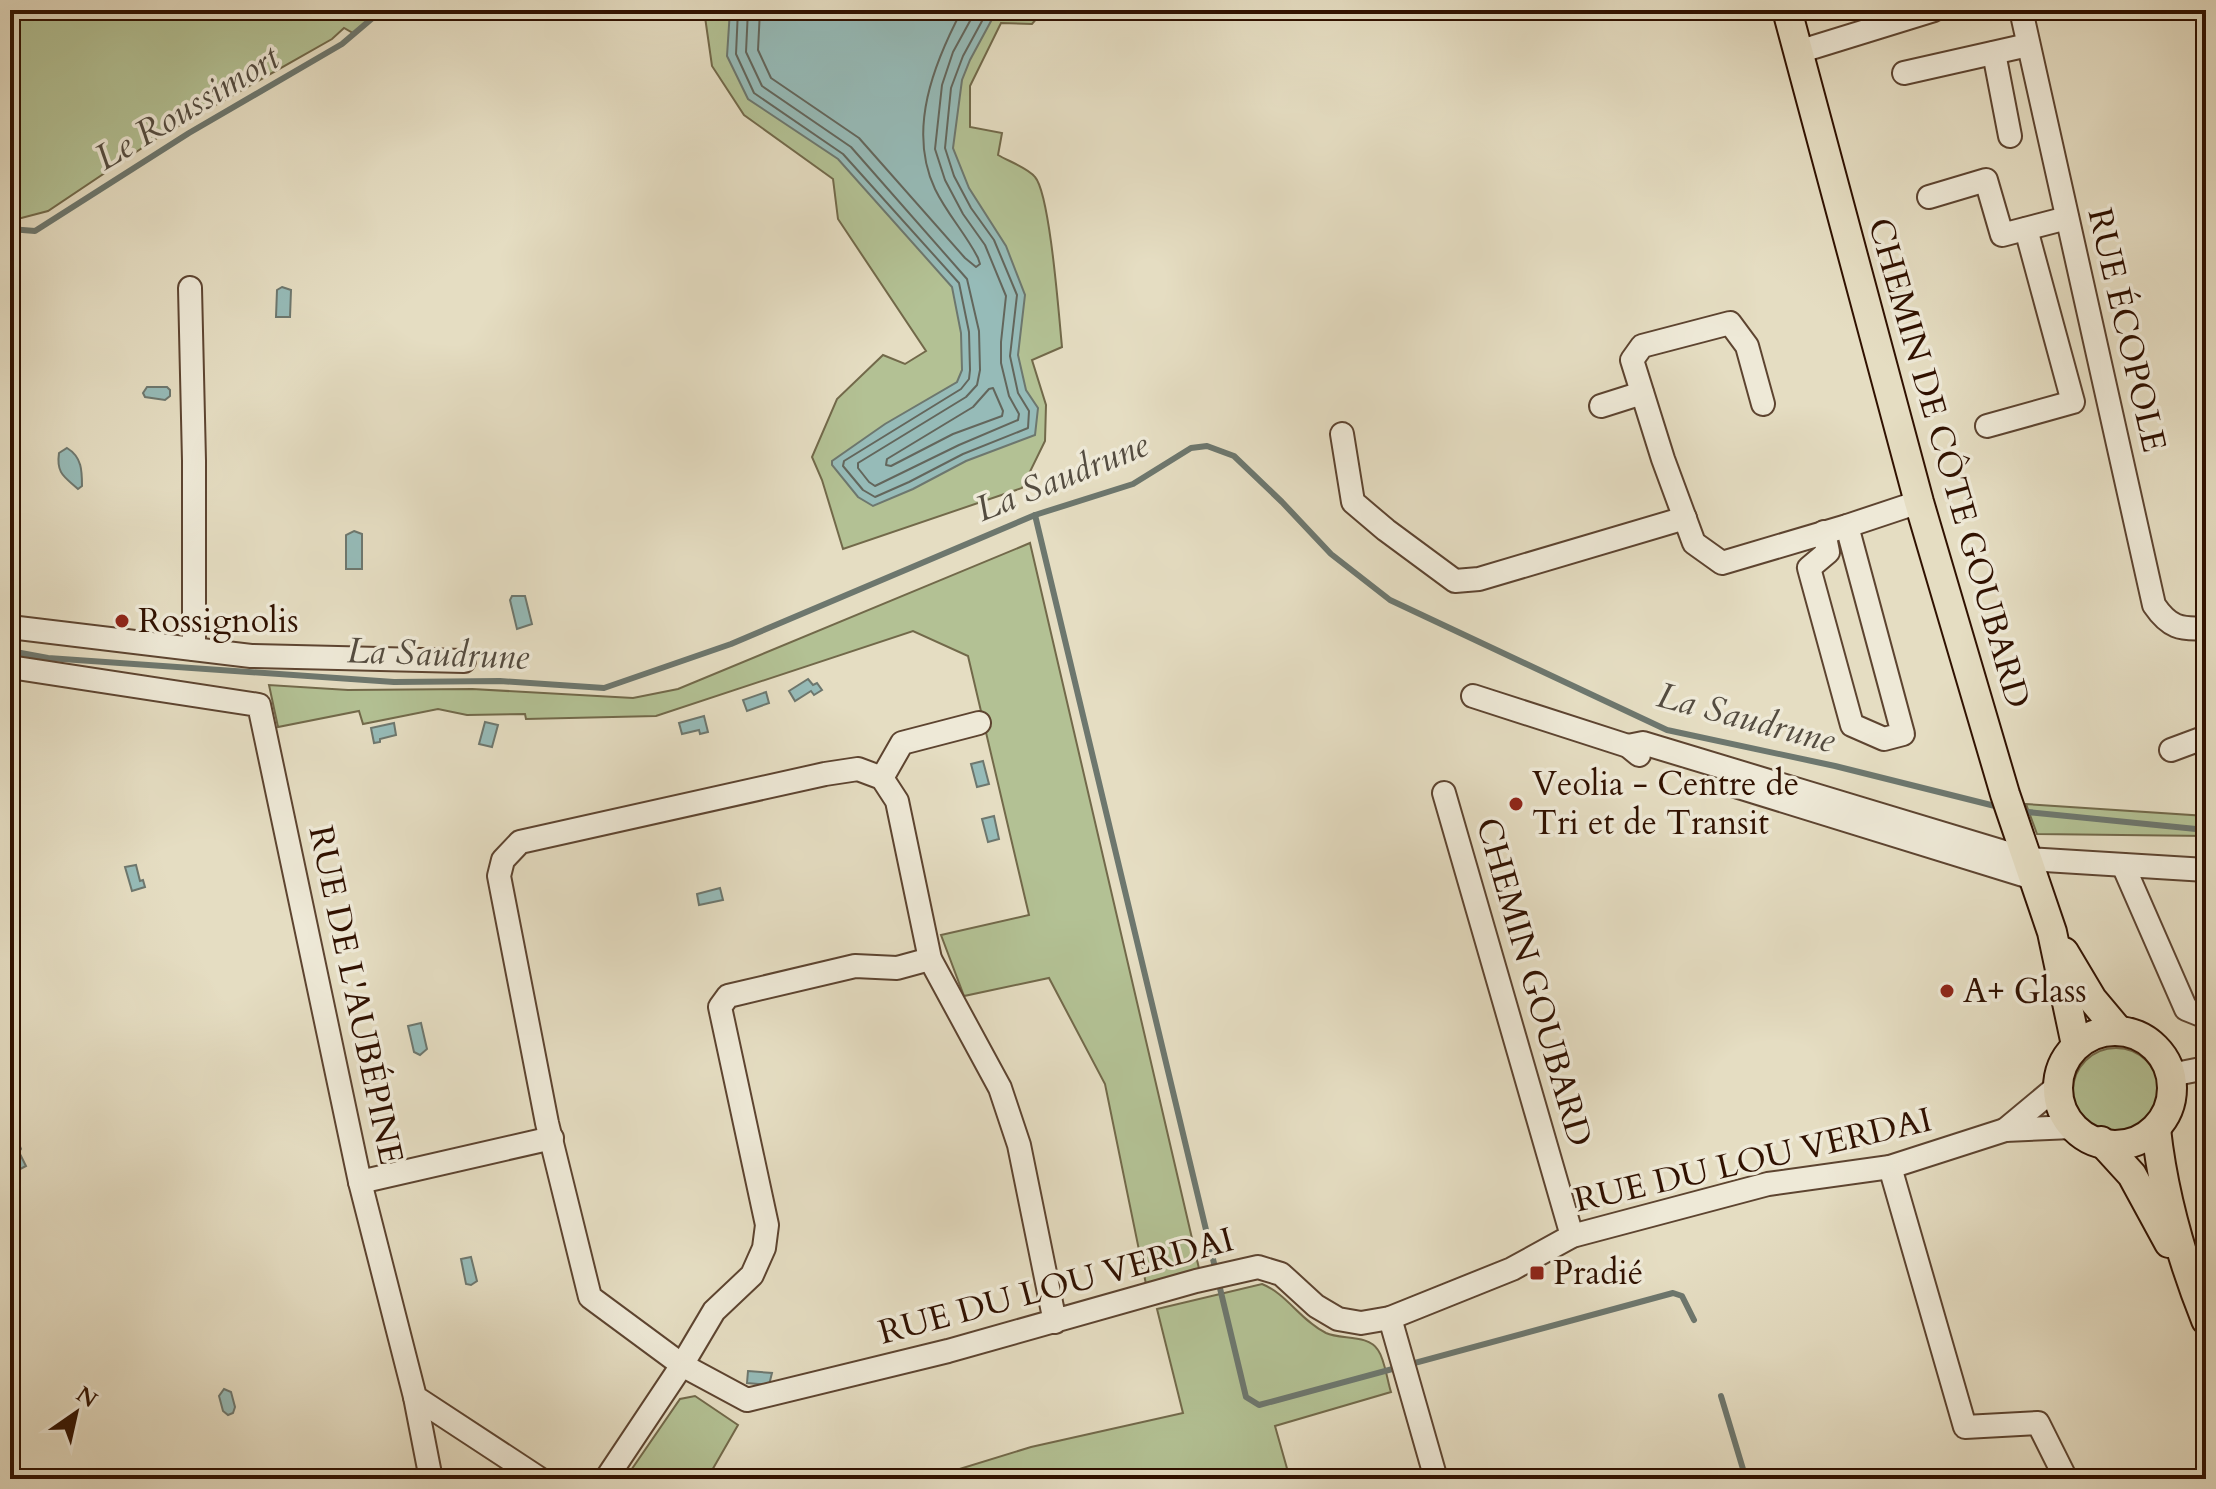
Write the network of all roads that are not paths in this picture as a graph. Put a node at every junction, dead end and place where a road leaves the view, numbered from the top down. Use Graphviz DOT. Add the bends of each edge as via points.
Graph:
graph roads {
  1 [pos="1787,10"];
  2 [pos="1934,10"];
  3 [pos="2021,10"];
  4 [pos="2028,45"];
  5 [pos="1798,52"];
  6 [pos="1994,53"];
  7 [pos="1904,73"];
  8 [pos="2010,136"];
  9 [pos="1929,197"];
  10 [pos="2067,218"];
  11 [pos="2026,229"];
  12 [pos="190,288"];
  13 [pos="2104,382"];
  14 [pos="2070,392"];
  15 [pos="1642,393"];
  16 [pos="1763,404"];
  17 [pos="1601,406"];
  18 [pos="1987,426"];
  19 [pos="1342,434"];
  20 [pos="1919,502"];
  21 [pos="1685,518"];
  22 [pos="1850,536"];
  23 [pos="1826,542"];
  24 [pos="10,627"];
  25 [pos="2206,628"];
  26 [pos="194,649"];
  27 [pos="464,661"];
  28 [pos="10,667"];
  29 [pos="1473,696"];
  30 [pos="979,723"];
  31 [pos="2206,737"];
  32 [pos="2171,750"];
  33 [pos="882,778"];
  34 [pos="1444,793"];
  35 [pos="2123,865"];
  36 [pos="2030,868"];
  37 [pos="2206,870"];
  38 [pos="2052,932"];
  39 [pos="930,959"];
  40 [pos="2206,1017"];
  41 [pos="2118,1030"];
  42 [pos="2076,1045"];
  43 [pos="2206,1068"];
  44 [pos="2171,1075"];
  45 [pos="2059,1085"];
  46 [pos="2072,1127"];
  47 [pos="2156,1129"];
  48 [pos="550,1130"];
  49 [pos="2005,1130"];
  50 [pos="2101,1141"];
  51 [pos="1890,1167"];
  52 [pos="360,1182"];
  53 [pos="1572,1236"];
  54 [pos="2202,1308"];
  55 [pos="1390,1318"];
  56 [pos="1055,1322"];
  57 [pos="682,1365"];
  58 [pos="415,1397"];
  59 [pos="431,1479"];
  60 [pos="540,1479"];
  61 [pos="606,1479"];
  62 [pos="1436,1479"];
  63 [pos="2066,1479"];
  1 -- 5 [label="main road, CHEMIN DE CÔTE GOUBARD"];
  2 -- 5 [label="street"];
  3 -- 4 [label="street, RUE ÉCOPOLE"];
  4 -- 6 [label="street"];
  4 -- 10 [label="street, RUE ÉCOPOLE"];
  5 -- 20 [label="main road, CHEMIN DE CÔTE GOUBARD"];
  6 -- 7 [label="street"];
  6 -- 8 [label="street"];
  9 -- 11 [label="street" via="1986,180 2002,235"];
  10 -- 11 [label="street"];
  10 -- 13 [label="street, RUE ÉCOPOLE"];
  11 -- 14 [label="street"];
  12 -- 26 [label="street"];
  13 -- 14 [label="street"];
  13 -- 25 [label="street, RUE ÉCOPOLE" via="2154,605 2165,620 2185,629"];
  14 -- 18 [label="street" via="2073,402"];
  15 -- 16 [label="street" via="1632,360 1642,346 1730,323 1747,346"];
  15 -- 17 [label="street"];
  15 -- 21 [label="street"];
  19 -- 21 [label="street" via="1353,502 1455,581 1479,579 1632,528"];
  20 -- 22 [label="street"];
  20 -- 36 [label="main road, CHEMIN DE CÔTE GOUBARD"];
  21 -- 23 [label="street" via="1694,543 1722,563"];
  22 -- 23 [label="street"];
  22 -- 23 [label="street" via="1903,734 1884,739 1852,725 1809,568"];
  24 -- 26 [label="street"];
  26 -- 27 [label="street" via="251,656"];
  28 -- 52 [label="street, RUE DE L'AUBÉPINE" via="259,705"];
  29 -- 36 [label="street" via="1628,746 1643,743"];
  30 -- 33 [label="street" via="902,743"];
  31 -- 32 [label="street"];
  33 -- 39 [label="street" via="897,801"];
  33 -- 48 [label="street, RUE DU LOU VERDAI" via="858,769 825,774 520,842 503,860 499,876"];
  34 -- 53 [label="street, CHEMIN GOUBARD"];
  35 -- 36 [label="street"];
  35 -- 37 [label="street"];
  35 -- 40 [label="street" via="2186,1009"];
  36 -- 38 [label="main road, CHEMIN DE CÔTE GOUBARD"];
  38 -- 41 [label="main road, CHEMIN DE CÔTE GOUBARD" via="2092,999"];
  38 -- 42 [label="main road, CHEMIN DE CÔTE GOUBARD"];
  39 -- 56 [label="street" via="1000,1088 1019,1145"];
  39 -- 57 [label="street" via="897,968 855,966 728,996 720,1007 767,1225 752,1275 714,1311"];
  41 -- 42 [label="main road" via="2096,1033"];
  41 -- 44 [label="main road" via="2147,1039 2160,1051"];
  42 -- 45 [label="main road" via="2063,1064"];
  43 -- 44 [label="street"];
  44 -- 47 [label="main road" via="2170,1102"];
  45 -- 46 [label="main road" via="2060,1109"];
  45 -- 49 [label="street"];
  46 -- 49 [label="street, RUE DU LOU VERDAI"];
  46 -- 50 [label="main road"];
  47 -- 50 [label="main road" via="2138,1142 2117,1146"];
  47 -- 54 [label="main road" via="2162,1173"];
  48 -- 52 [label="street"];
  48 -- 57 [label="street, RUE DU LOU VERDAI" via="590,1297"];
  49 -- 51 [label="street, RUE DU LOU VERDAI"];
  50 -- 54 [label="main road" via="2141,1188"];
  51 -- 53 [label="street, RUE DU LOU VERDAI" via="1768,1184"];
  51 -- 63 [label="street" via="1965,1427 2038,1423"];
  52 -- 58 [label="street, RUE DE L'AUBÉPINE"];
  53 -- 55 [label="street, RUE DU LOU VERDAI" via="1512,1269"];
  55 -- 56 [label="street, RUE DU LOU VERDAI" via="1361,1323 1338,1319 1281,1274 1258,1267"];
  55 -- 62 [label="street"];
  56 -- 57 [label="street, RUE DU LOU VERDAI" via="747,1400"];
  57 -- 61 [label="street"];
  58 -- 59 [label="street, RUE DE L'AUBÉPINE"];
  58 -- 60 [label="street"];
}
